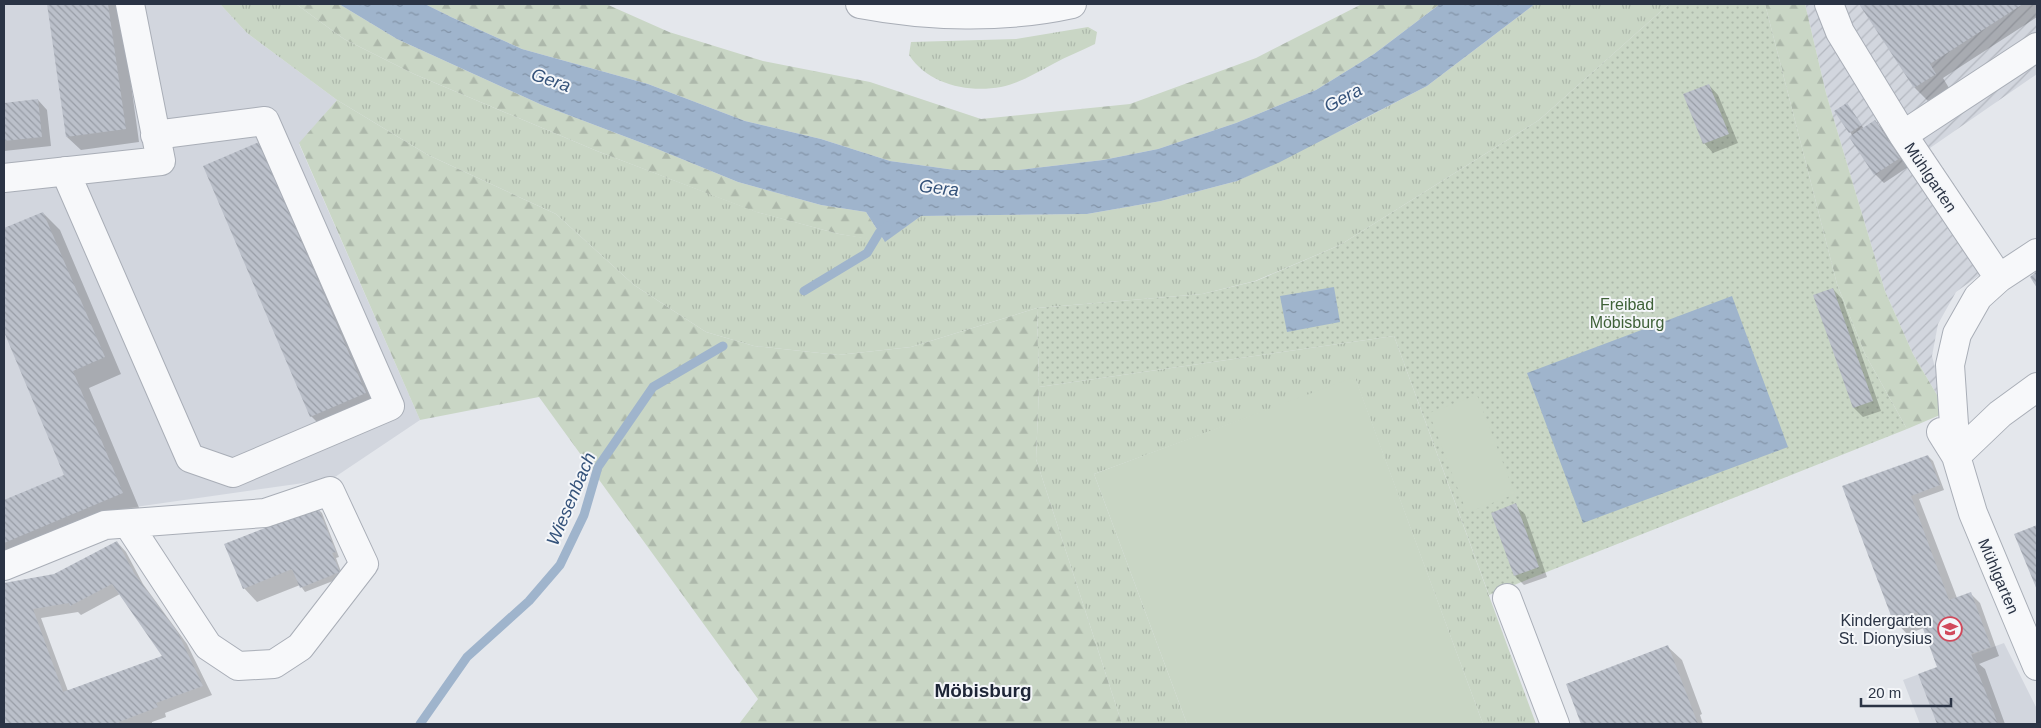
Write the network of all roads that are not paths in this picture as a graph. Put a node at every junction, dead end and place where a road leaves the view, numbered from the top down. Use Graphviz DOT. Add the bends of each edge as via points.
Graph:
graph roads {
  1 [pos="130,4"];
  2 [pos="860,4"];
  3 [pos="1072,4"];
  4 [pos="1829,4"];
  5 [pos="2037,47"];
  6 [pos="155,135"];
  7 [pos="1903,135"];
  8 [pos="65,171"];
  9 [pos="4,178"];
  10 [pos="2037,253"];
  11 [pos="1999,278"];
  12 [pos="2037,387"];
  13 [pos="1941,432"];
  14 [pos="1956,456"];
  15 [pos="117,524"];
  16 [pos="21,567"];
  17 [pos="1508,598"];
  18 [pos="2037,666"];
  19 [pos="1556,724"];
  1 -- 6 [label="street"];
  2 -- 3 [label="street" via="930,12 998,14"];
  4 -- 7 [label="street" via="1840,32"];
  5 -- 7 [label="street, Mühlgarten"];
  6 -- 8 [label="street" via="161,161"];
  6 -- 8 [label="street" via="265,121 390,406 233,473 190,458"];
  7 -- 11 [label="street, Mühlgarten"];
  8 -- 9 [label="street"];
  10 -- 11 [label="street, Mühlgarten"];
  11 -- 14 [label="street, Mühlgarten" via="1978,297 1957,334 1950,366"];
  12 -- 14 [label="street" via="2000,414"];
  13 -- 14 [label="street, Mühlgarten"];
  14 -- 18 [label="street, Mühlgarten" via="1973,513"];
  15 -- 15 [label="street" via="265,513 330,491 364,564 300,647 274,664 238,666 208,646"];
  15 -- 16 [label="street"];
  17 -- 19 [label="street"];
}
